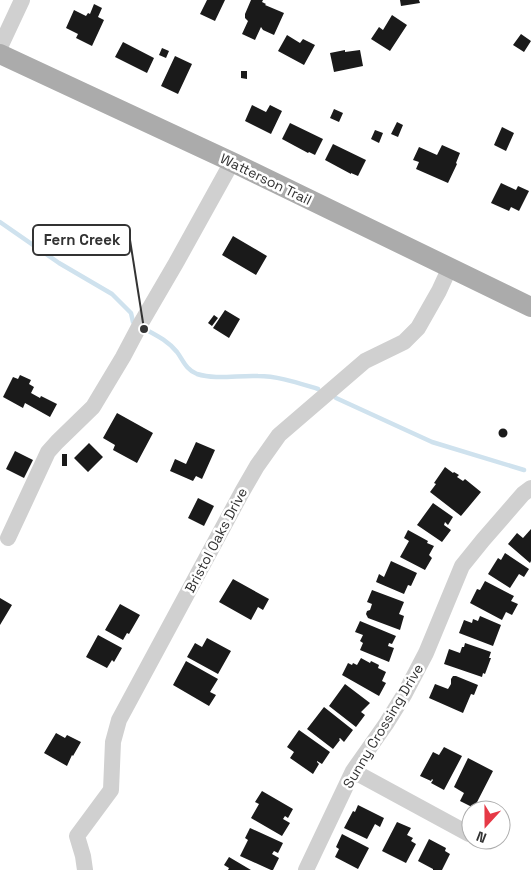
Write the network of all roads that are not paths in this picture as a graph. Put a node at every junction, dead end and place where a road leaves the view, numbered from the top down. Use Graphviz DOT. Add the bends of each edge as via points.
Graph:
graph roads {
  1 [pos="22,0"];
  2 [pos="0,47"];
  3 [pos="0,54"];
  4 [pos="232,162"];
  5 [pos="450,267"];
  6 [pos="531,307"];
  7 [pos="531,488"];
  8 [pos="8,538"];
  9 [pos="352,771"];
  10 [pos="461,830"];
  11 [pos="85,870"];
  12 [pos="306,870"];
  1 -- 2 [label="street"];
  3 -- 4 [label="main road, Watterson Trail"];
  4 -- 5 [label="main road, Watterson Trail"];
  4 -- 8 [label="street" via="93,407 48,452"];
  5 -- 6 [label="main road, Watterson Trail"];
  5 -- 11 [label="street, Bristol Oaks Drive" via="418,328 404,342 365,361 279,435 257,466 119,720 113,742 111,790 77,836"];
  7 -- 9 [label="street, Sunny Crossing Drive" via="462,566 426,653 404,695"];
  9 -- 10 [label="street"];
  9 -- 12 [label="street, Sunny Crossing Drive"];
}
